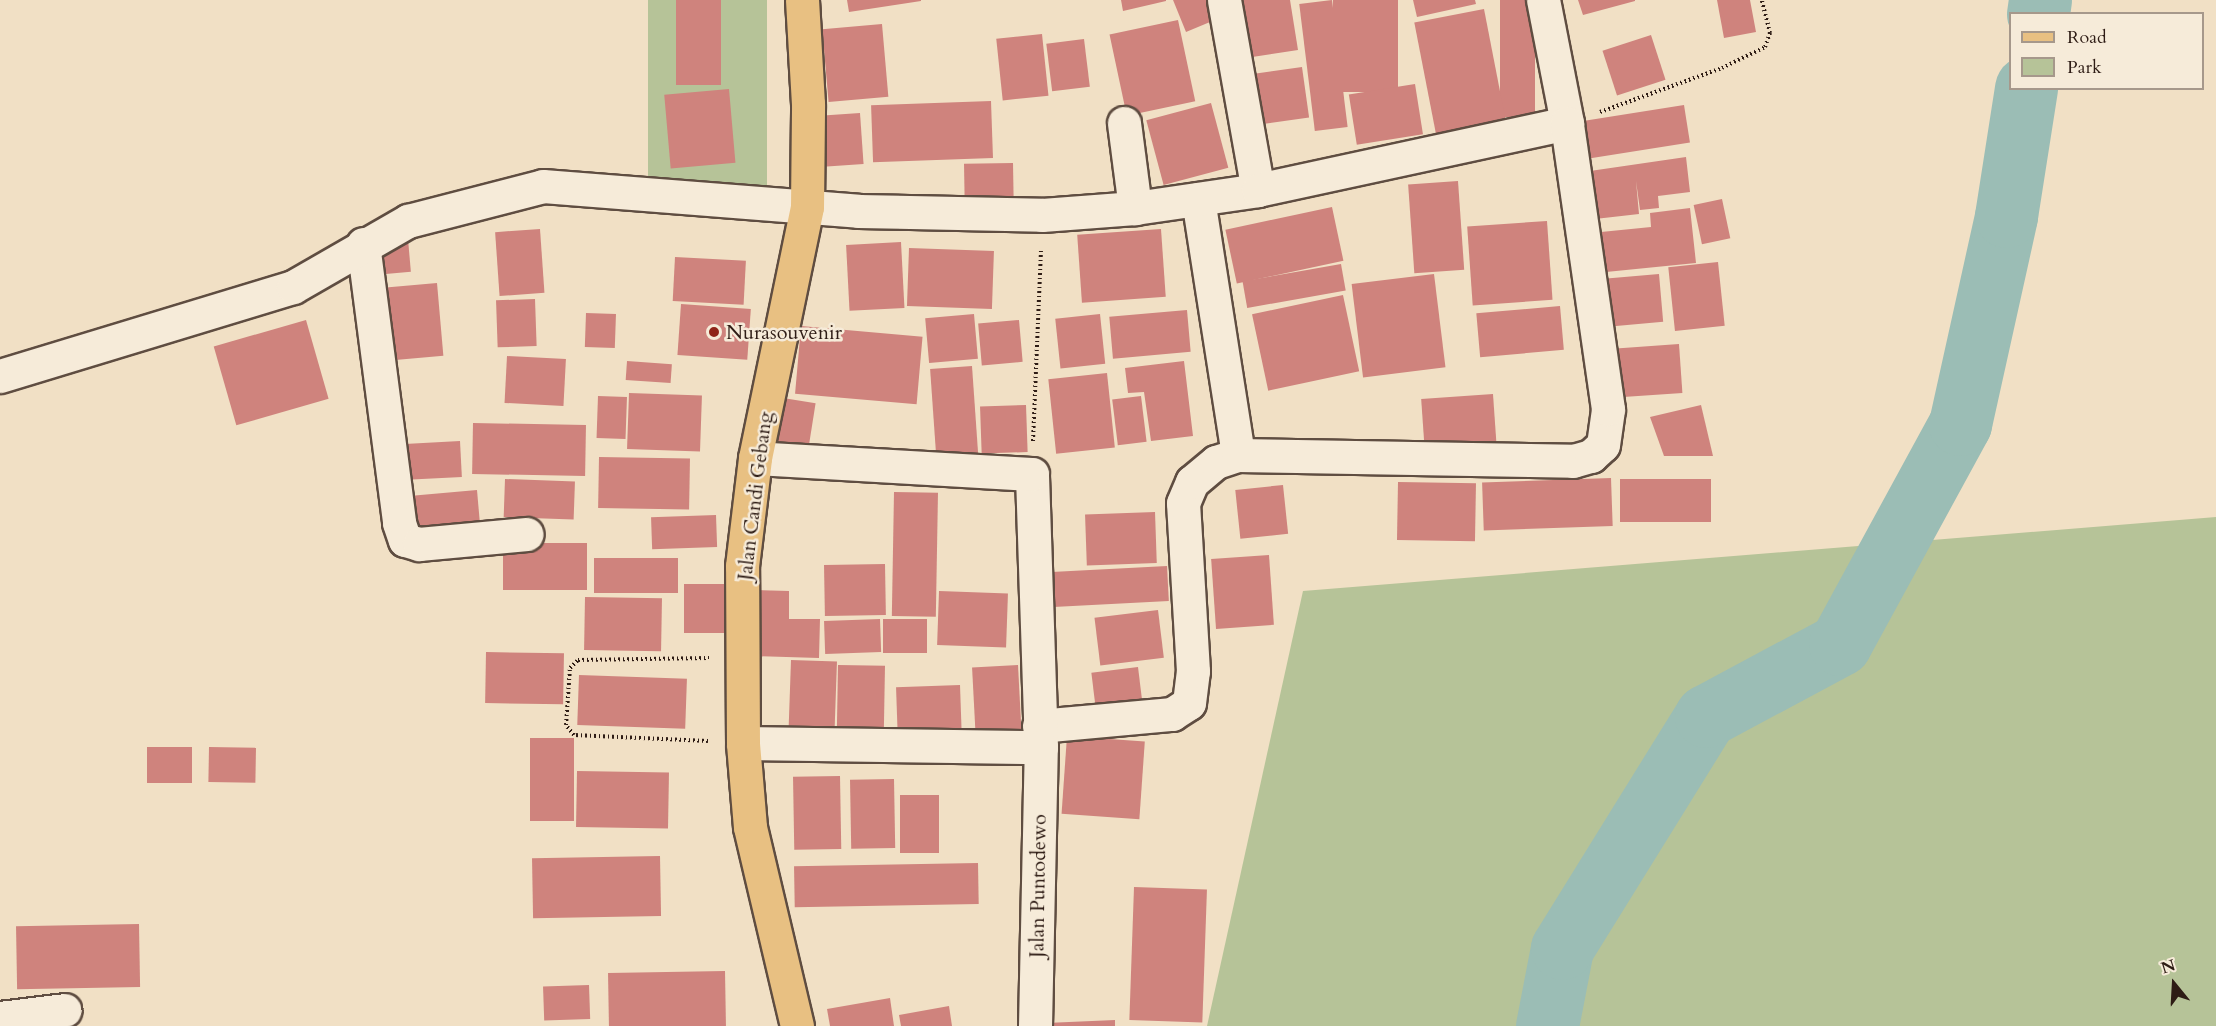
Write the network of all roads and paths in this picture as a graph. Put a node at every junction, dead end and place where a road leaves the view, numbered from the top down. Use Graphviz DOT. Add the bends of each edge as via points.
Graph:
graph roads {
  1 [pos="802,0"];
  2 [pos="1224,0"];
  3 [pos="1544,0"];
  4 [pos="1762,0"];
  5 [pos="1124,123"];
  6 [pos="1567,123"];
  7 [pos="1258,190"];
  8 [pos="1198,200"];
  9 [pos="807,207"];
  10 [pos="1135,208"];
  11 [pos="1042,215"];
  12 [pos="363,244"];
  13 [pos="0,376"];
  14 [pos="1238,455"];
  15 [pos="755,458"];
  16 [pos="1032,474"];
  17 [pos="527,534"];
  18 [pos="743,658"];
  19 [pos="1040,737"];
  20 [pos="743,743"];
  21 [pos="65,1010"];
  22 [pos="0,1018"];
  23 [pos="797,1026"];
  24 [pos="1035,1026"];
  1 -- 9 [label="main road, Jalan Candi Gebang" via="808,104"];
  2 -- 7 [label="street"];
  3 -- 6 [label="street"];
  4 -- 6 [label="path" via="1769,41 1749,57"];
  5 -- 10 [label="street"];
  6 -- 7 [label="street"];
  6 -- 14 [label="street" via="1608,409 1603,445 1591,456 1573,461"];
  7 -- 8 [label="street"];
  8 -- 10 [label="street"];
  8 -- 14 [label="street"];
  9 -- 11 [label="street"];
  9 -- 12 [label="street" via="543,186 408,221"];
  9 -- 15 [label="main road, Jalan Candi Gebang"];
  10 -- 11 [label="street"];
  11 -- 16 [label="path"];
  12 -- 13 [label="street" via="293,287"];
  12 -- 17 [label="street" via="399,523 405,540 419,544"];
  14 -- 19 [label="street" via="1216,462 1192,482 1182,503 1193,671 1189,703 1172,714"];
  15 -- 16 [label="street"];
  15 -- 18 [label="main road, Jalan Candi Gebang" via="742,566"];
  16 -- 19 [label="street, Jalan Puntodewo"];
  18 -- 20 [label="main road, Jalan Candi Gebang"];
  18 -- 20 [label="path" via="578,660 570,668 566,725 574,735"];
  19 -- 20 [label="street"];
  19 -- 24 [label="street, Jalan Puntodewo"];
  20 -- 23 [label="main road, Jalan Candi Gebang" via="750,827"];
  21 -- 22 [label="street"];
}
